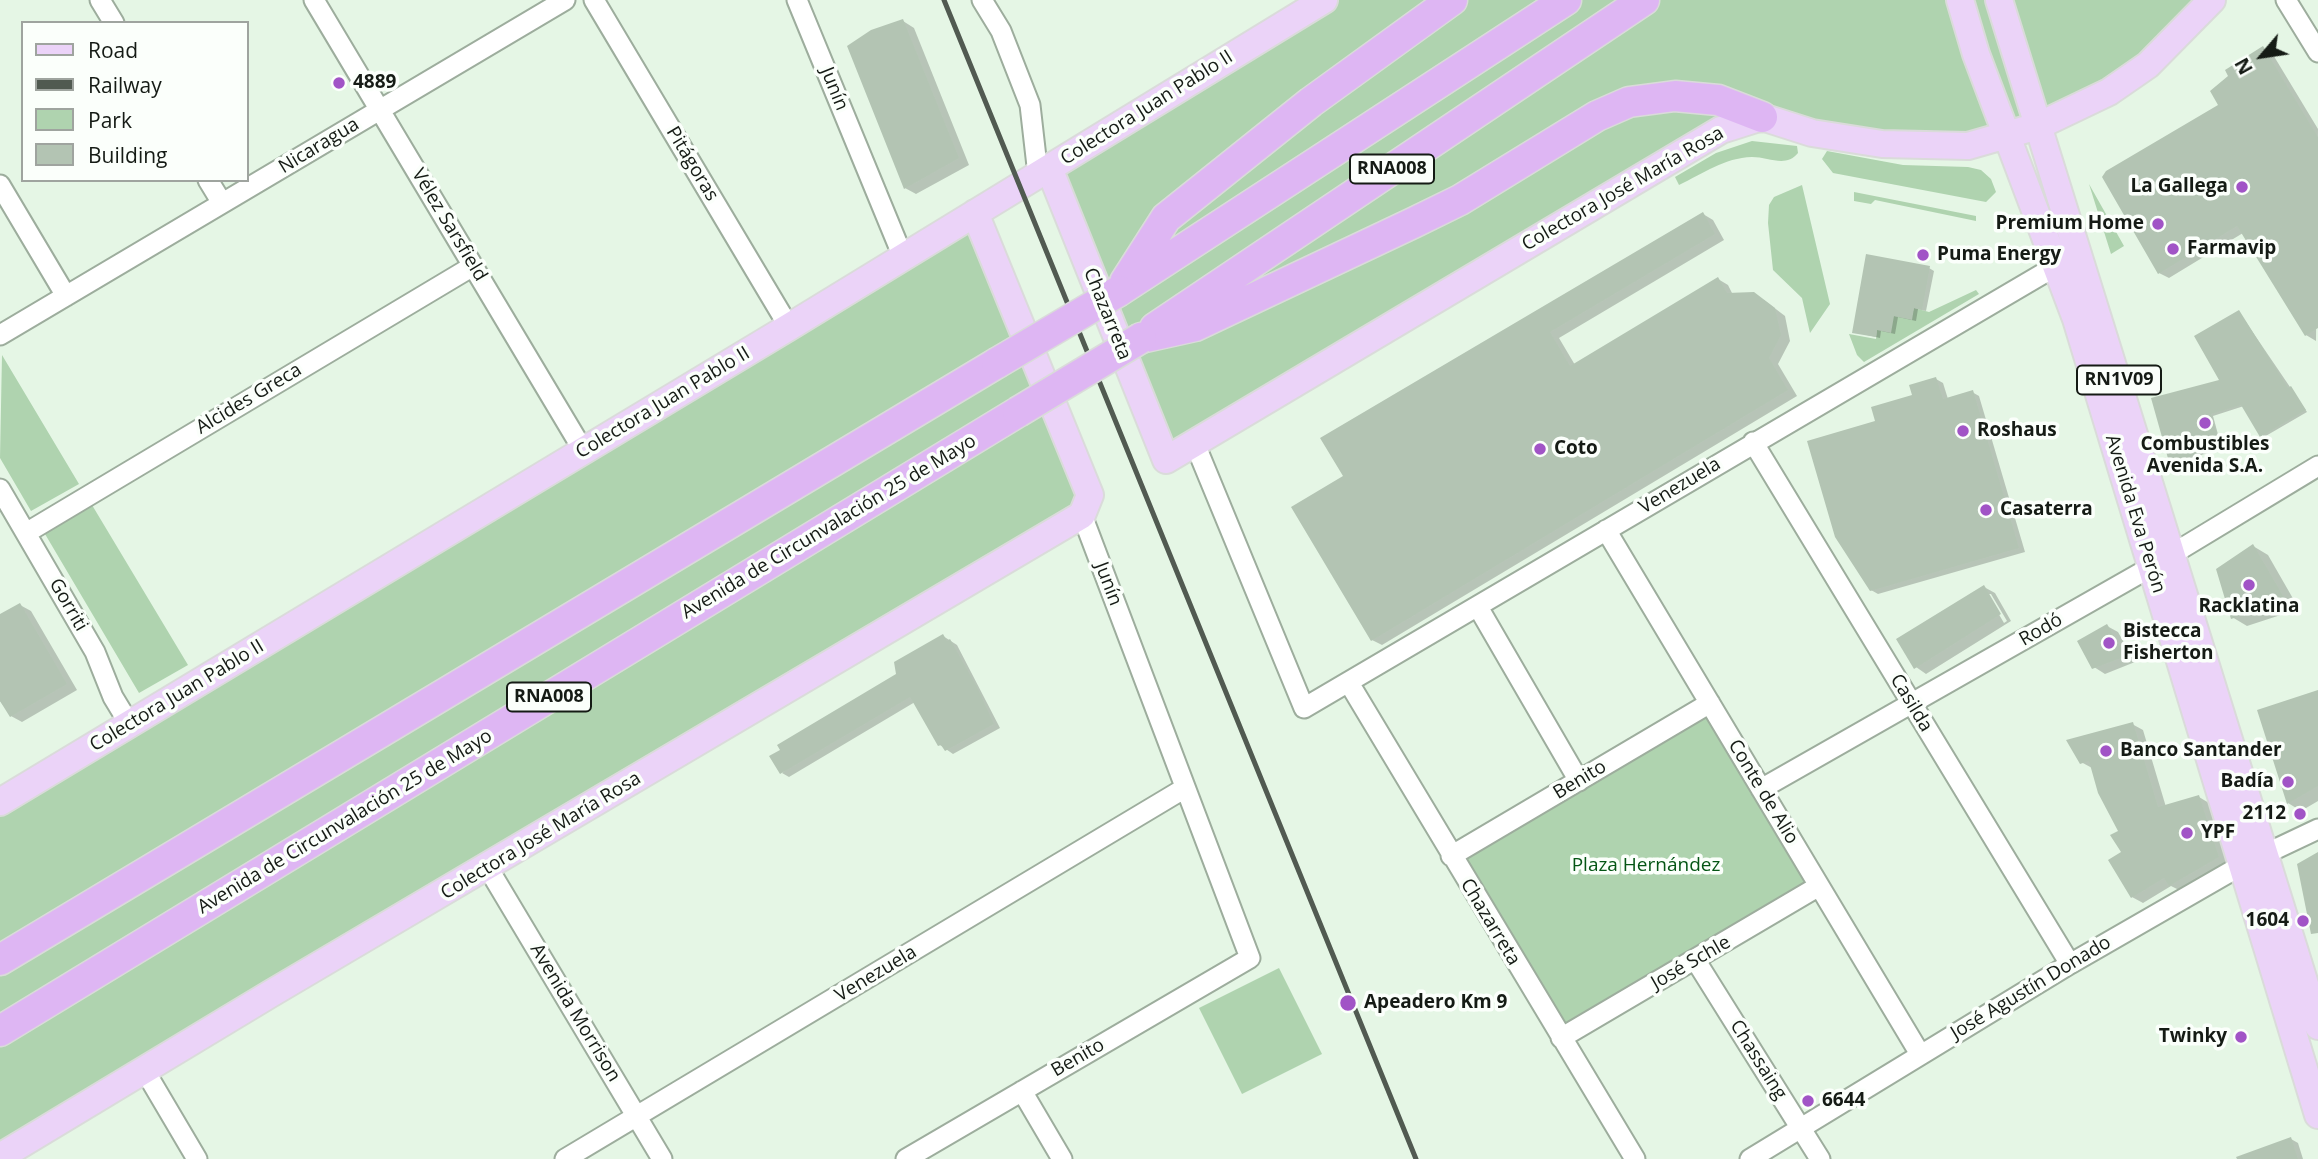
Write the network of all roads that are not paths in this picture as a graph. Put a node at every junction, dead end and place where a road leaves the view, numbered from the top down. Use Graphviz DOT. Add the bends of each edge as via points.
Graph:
graph roads {
  1 [pos="100,0"];
  2 [pos="314,0"];
  3 [pos="565,0"];
  4 [pos="594,0"];
  5 [pos="797,0"];
  6 [pos="982,0"];
  7 [pos="1324,0"];
  8 [pos="1452,0"];
  9 [pos="1566,0"];
  10 [pos="1644,0"];
  11 [pos="1959,0"];
  12 [pos="1999,0"];
  13 [pos="2212,0"];
  14 [pos="2286,0"];
  15 [pos="113,21"];
  16 [pos="2316,43"];
  17 [pos="380,110"];
  18 [pos="1762,117"];
  19 [pos="2038,126"];
  20 [pos="2007,136"];
  21 [pos="1044,172"];
  22 [pos="209,182"];
  23 [pos="0,185"];
  24 [pos="222,203"];
  25 [pos="975,212"];
  26 [pos="904,257"];
  27 [pos="473,266"];
  28 [pos="2056,266"];
  29 [pos="1119,291"];
  30 [pos="66,296"];
  31 [pos="789,327"];
  32 [pos="0,335"];
  33 [pos="1140,338"];
  34 [pos="1753,442"];
  35 [pos="1195,444"];
  36 [pos="583,450"];
  37 [pos="1166,460"];
  38 [pos="2318,466"];
  39 [pos="0,489"];
  40 [pos="1082,515"];
  41 [pos="1606,530"];
  42 [pos="26,533"];
  43 [pos="2162,560"];
  44 [pos="1478,607"];
  45 [pos="1349,683"];
  46 [pos="1911,703"];
  47 [pos="1710,704"];
  48 [pos="130,725"];
  49 [pos="1579,780"];
  50 [pos="1185,788"];
  51 [pos="1761,789"];
  52 [pos="0,802"];
  53 [pos="2318,829"];
  54 [pos="1451,856"];
  55 [pos="2253,860"];
  56 [pos="488,867"];
  57 [pos="1819,886"];
  58 [pos="1250,958"];
  59 [pos="0,960"];
  60 [pos="1696,961"];
  61 [pos="2070,964"];
  62 [pos="2318,1026"];
  63 [pos="0,1031"];
  64 [pos="1561,1038"];
  65 [pos="1920,1054"];
  66 [pos="145,1071"];
  67 [pos="1022,1090"];
  68 [pos="2318,1115"];
  69 [pos="637,1117"];
  70 [pos="1802,1129"];
  71 [pos="0,1157"];
  72 [pos="197,1159"];
  73 [pos="565,1159"];
  74 [pos="662,1159"];
  75 [pos="906,1159"];
  76 [pos="1062,1159"];
  77 [pos="1635,1159"];
  78 [pos="1750,1159"];
  79 [pos="1820,1159"];
  1 -- 15 [label="street"];
  2 -- 17 [label="street, Vélez Sarsfield"];
  3 -- 17 [label="street, Nicaragua"];
  4 -- 31 [label="street, Pitágoras"];
  5 -- 26 [label="street, Junín"];
  6 -- 21 [label="street" via="1001,32 1030,105"];
  7 -- 21 [label="main road, Colectora Juan Pablo II"];
  8 -- 29 [label="highway" via="1311,102 1166,218"];
  9 -- 29 [label="highway, RNA008"];
  10 -- 33 [label="highway, Avenida de Circunvalación 25 de Mayo / RNA008"];
  11 -- 20 [label="main road, Avenida Eva Perón / RN1V09"];
  12 -- 19 [label="main road, Avenida Eva Perón / RN1V09"];
  13 -- 19 [label="main road" via="2148,65 2109,92"];
  14 -- 16 [label="street"];
  17 -- 24 [label="street, Nicaragua"];
  17 -- 27 [label="street, Vélez Sarsfield"];
  18 -- 20 [label="main road" via="1812,133 1882,144 1968,146"];
  18 -- 33 [label="highway" via="1718,100 1675,96 1629,102 1597,116 1425,218 1195,326"];
  18 -- 35 [label="main road, Colectora José María Rosa" via="1721,130 1675,156"];
  19 -- 20 [label="main road"];
  19 -- 43 [label="main road, Avenida Eva Perón / RN1V09"];
  20 -- 28 [label="main road, Avenida Eva Perón / RN1V09"];
  21 -- 25 [label="main road, Colectora Juan Pablo II"];
  21 -- 37 [label="main road, Chazarreta"];
  22 -- 24 [label="street"];
  23 -- 30 [label="street"];
  24 -- 30 [label="street, Nicaragua"];
  25 -- 26 [label="main road, Colectora Juan Pablo II"];
  25 -- 40 [label="main road, Junín" via="1090,495"];
  26 -- 31 [label="main road, Colectora Juan Pablo II"];
  27 -- 36 [label="street, Vélez Sarsfield"];
  27 -- 42 [label="street, Alcides Greca"];
  28 -- 34 [label="street, Venezuela"];
  28 -- 43 [label="main road, Avenida Eva Perón / RN1V09"];
  29 -- 59 [label="highway, RNA008, bridge"];
  30 -- 32 [label="street, Nicaragua"];
  31 -- 36 [label="main road, Colectora Juan Pablo II"];
  33 -- 63 [label="highway, Avenida de Circunvalación 25 de Mayo / RNA008, bridge"];
  34 -- 41 [label="street, Venezuela"];
  34 -- 46 [label="street, Casilda"];
  35 -- 37 [label="main road, Colectora José María Rosa"];
  35 -- 45 [label="street, Venezuela" via="1304,708"];
  36 -- 48 [label="main road, Colectora Juan Pablo II"];
  38 -- 43 [label="street, Rodó"];
  39 -- 42 [label="street, Gorriti"];
  40 -- 50 [label="street, Junín"];
  40 -- 56 [label="main road, Colectora José María Rosa"];
  41 -- 44 [label="street, Venezuela"];
  41 -- 47 [label="street, Conte de Alio"];
  42 -- 48 [label="street, Gorriti" via="95,652"];
  43 -- 46 [label="street, Rodó"];
  43 -- 55 [label="main road, Avenida Eva Perón / RN1V09"];
  44 -- 45 [label="street, Venezuela"];
  44 -- 49 [label="street"];
  45 -- 54 [label="street, Chazarreta"];
  46 -- 51 [label="street, Rodó"];
  46 -- 61 [label="street, Casilda"];
  47 -- 49 [label="street, Benito"];
  47 -- 51 [label="street, Conte de Alio"];
  48 -- 52 [label="main road, Colectora Juan Pablo II"];
  49 -- 54 [label="street, Benito"];
  50 -- 58 [label="street, Junín"];
  50 -- 69 [label="street, Venezuela"];
  51 -- 57 [label="street, Conte de Alio"];
  53 -- 55 [label="street, José Agustín Donado"];
  54 -- 64 [label="street, Chazarreta"];
  55 -- 61 [label="street, José Agustín Donado"];
  55 -- 62 [label="main road, Avenida Eva Perón / RN1V09"];
  55 -- 68 [label="main road, Avenida Eva Perón / RN1V09"];
  56 -- 66 [label="main road, Colectora José María Rosa"];
  56 -- 69 [label="street, Avenida Morrison"];
  57 -- 60 [label="street, José Schle"];
  57 -- 65 [label="street, Conte de Alio"];
  58 -- 67 [label="street, Benito"];
  60 -- 64 [label="street, José Schle"];
  60 -- 70 [label="street, Chassaing"];
  61 -- 65 [label="street, José Agustín Donado"];
  64 -- 77 [label="street, Chazarreta"];
  65 -- 70 [label="street, José Agustín Donado"];
  66 -- 71 [label="main road, Colectora José María Rosa"];
  66 -- 72 [label="street"];
  67 -- 75 [label="street, Benito"];
  67 -- 76 [label="street"];
  69 -- 73 [label="street, Venezuela"];
  69 -- 74 [label="street, Avenida Morrison"];
  70 -- 78 [label="street, José Agustín Donado"];
  70 -- 79 [label="street, Chassaing"];
}
